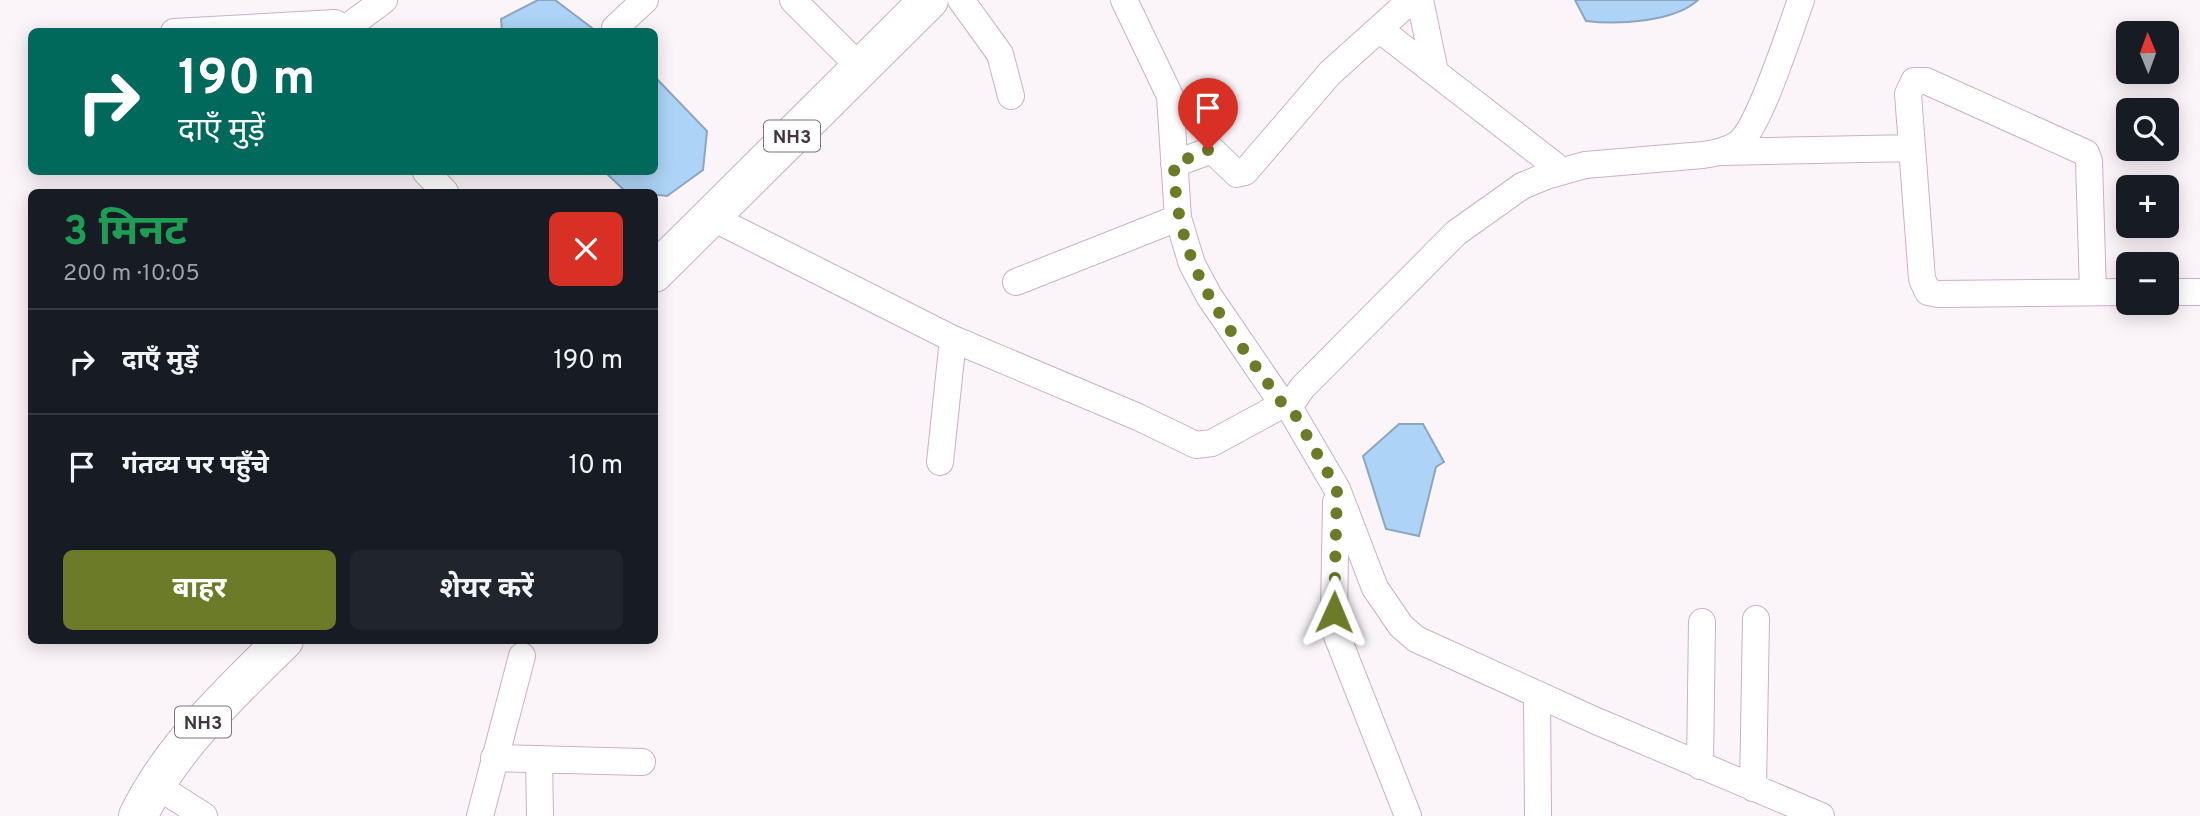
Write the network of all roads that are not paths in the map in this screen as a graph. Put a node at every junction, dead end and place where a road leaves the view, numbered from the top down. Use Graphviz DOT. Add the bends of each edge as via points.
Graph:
graph roads {
  1 [pos="384,0"];
  2 [pos="645,0"];
  3 [pos="793,0"];
  4 [pos="929,0"];
  5 [pos="961,0"];
  6 [pos="1124,0"];
  7 [pos="1411,0"];
  8 [pos="1420,0"];
  9 [pos="1801,0"];
  10 [pos="335,22"];
  11 [pos="238,28"];
  12 [pos="615,28"];
  13 [pos="1379,29"];
  14 [pos="861,68"];
  15 [pos="1435,72"];
  16 [pos="1011,96"];
  17 [pos="1912,148"];
  18 [pos="1722,152"];
  19 [pos="1174,164"];
  20 [pos="1562,171"];
  21 [pos="429,175"];
  22 [pos="442,189"];
  23 [pos="711,217"];
  24 [pos="1178,218"];
  25 [pos="658,269"];
  26 [pos="1016,282"];
  27 [pos="2093,292"];
  28 [pos="2116,292"];
  29 [pos="2179,292"];
  30 [pos="2200,292"];
  31 [pos="953,339"];
  32 [pos="1287,406"];
  33 [pos="940,462"];
  34 [pos="1337,489"];
  35 [pos="1756,619"];
  36 [pos="1702,622"];
  37 [pos="280,644"];
  38 [pos="522,656"];
  39 [pos="1537,694"];
  40 [pos="494,758"];
  41 [pos="539,759"];
  42 [pos="642,762"];
  43 [pos="1700,766"];
  44 [pos="1753,788"];
  45 [pos="146,800"];
  46 [pos="204,816"];
  47 [pos="480,816"];
  48 [pos="540,816"];
  49 [pos="1408,816"];
  50 [pos="1538,816"];
  51 [pos="1821,816"];
  1 -- 10 [label="street"];
  2 -- 12 [label="street"];
  3 -- 14 [label="street"];
  4 -- 14 [label="highway, NH3"];
  5 -- 16 [label="street" via="1000,54"];
  6 -- 19 [label="street" via="1170,96"];
  7 -- 13 [label="street"];
  8 -- 15 [label="street"];
  9 -- 18 [label="street" via="1755,119 1740,143"];
  10 -- 11 [label="street"];
  13 -- 15 [label="street"];
  13 -- 19 [label="street" via="1306,99 1245,172 1237,173 1212,150"];
  14 -- 23 [label="highway, NH3"];
  15 -- 20 [label="street"];
  17 -- 18 [label="street"];
  17 -- 27 [label="street" via="1922,279 1928,292"];
  17 -- 27 [label="street" via="1908,94 1910,85 1920,80 2082,149 2089,161"];
  18 -- 20 [label="street"];
  19 -- 24 [label="street"];
  20 -- 32 [label="street" via="1522,186 1456,233"];
  21 -- 22 [label="street"];
  23 -- 25 [label="highway, NH3"];
  23 -- 31 [label="street"];
  24 -- 26 [label="street"];
  24 -- 32 [label="street" via="1200,282"];
  27 -- 28 [label="street"];
  29 -- 30 [label="street"];
  31 -- 32 [label="street" via="1196,446 1212,443"];
  31 -- 33 [label="street"];
  32 -- 34 [label="street"];
  34 -- 39 [label="street" via="1375,588 1401,626 1432,648"];
  34 -- 49 [label="street" via="1335,627"];
  35 -- 44 [label="street"];
  36 -- 43 [label="street"];
  37 -- 45 [label="highway, NH3" via="191,733"];
  38 -- 40 [label="street"];
  39 -- 43 [label="street"];
  39 -- 50 [label="street"];
  40 -- 41 [label="street"];
  40 -- 47 [label="street"];
  41 -- 42 [label="street"];
  41 -- 48 [label="street"];
  43 -- 44 [label="street"];
  44 -- 51 [label="street"];
  45 -- 46 [label="street"];
}
